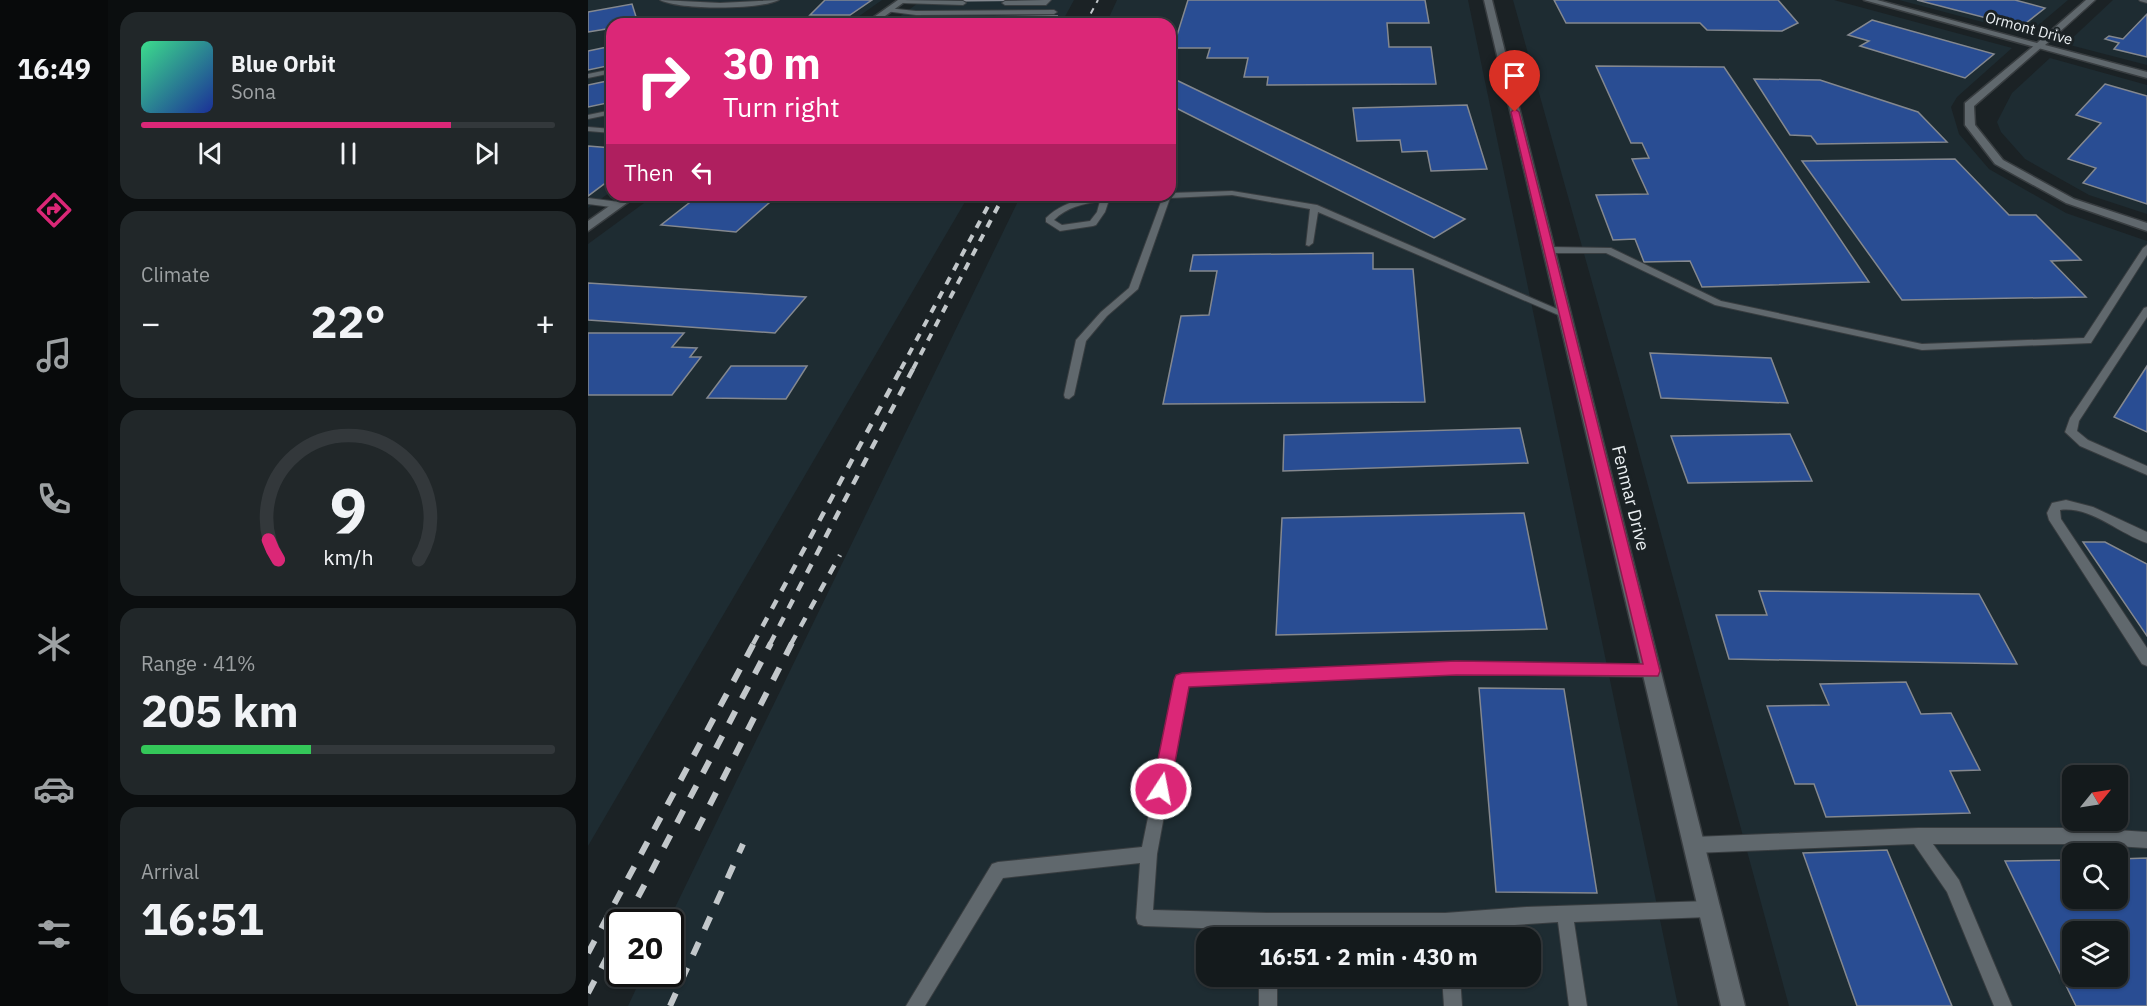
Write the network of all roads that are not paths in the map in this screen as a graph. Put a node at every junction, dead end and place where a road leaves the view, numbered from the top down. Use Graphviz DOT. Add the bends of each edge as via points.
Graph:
graph roads {
  1 [pos="663,0"];
  2 [pos="776,0"];
  3 [pos="902,0"];
  4 [pos="1048,0"];
  5 [pos="1488,0"];
  6 [pos="1868,0"];
  7 [pos="2091,0"];
  8 [pos="2142,0"];
  9 [pos="2147,1"];
  10 [pos="970,3"];
  11 [pos="992,3"];
  12 [pos="887,10"];
  13 [pos="1054,12"];
  14 [pos="876,18"];
  15 [pos="2039,46"];
  16 [pos="606,72"];
  17 [pos="2147,75"];
  18 [pos="588,76"];
  19 [pos="606,113"];
  20 [pos="588,117"];
  21 [pos="588,129"];
  22 [pos="606,130"];
  23 [pos="1176,196"];
  24 [pos="588,201"];
  25 [pos="624,201"];
  26 [pos="1097,201"];
  27 [pos="1105,201"];
  28 [pos="1165,201"];
  29 [pos="619,205"];
  30 [pos="1314,207"];
  31 [pos="588,227"];
  32 [pos="2147,227"];
  33 [pos="1309,243"];
  34 [pos="2147,248"];
  35 [pos="1550,250"];
  36 [pos="2147,310"];
  37 [pos="1566,315"];
  38 [pos="1069,395"];
  39 [pos="2147,471"];
  40 [pos="2147,538"];
  41 [pos="2147,660"];
  42 [pos="1652,671"];
  43 [pos="1918,836"];
  44 [pos="2147,840"];
  45 [pos="1694,845"];
  46 [pos="1149,854"];
  47 [pos="1709,909"];
  48 [pos="1565,915"];
  49 [pos="1236,927"];
  50 [pos="1463,927"];
  51 [pos="1268,987"];
  52 [pos="1452,987"];
  53 [pos="915,1006"];
  54 [pos="1268,1006"];
  55 [pos="1454,1006"];
  56 [pos="1578,1006"];
  57 [pos="1733,1006"];
  58 [pos="2003,1006"];
  1 -- 2 [label="lane" via="679,4"];
  3 -- 10 [label="lane"];
  3 -- 12 [label="street"];
  4 -- 11 [label="lane"];
  5 -- 35 [label="street, Fenmar Drive"];
  6 -- 15 [label="street, Ormont Drive"];
  7 -- 15 [label="street"];
  8 -- 9 [label="lane"];
  12 -- 13 [label="lane"];
  12 -- 14 [label="street"];
  15 -- 17 [label="street, Ormont Drive"];
  15 -- 32 [label="street" via="1969,105 1970,124 1999,162 2070,201"];
  16 -- 18 [label="lane"];
  19 -- 20 [label="lane"];
  21 -- 22 [label="lane"];
  23 -- 30 [label="lane" via="1232,193"];
  24 -- 29 [label="lane"];
  25 -- 29 [label="street"];
  26 -- 27 [label="lane" via="1067,205 1049,220 1060,228 1093,222"];
  28 -- 38 [label="lane" via="1133,289 1081,340"];
  29 -- 31 [label="street"];
  30 -- 33 [label="lane"];
  30 -- 37 [label="lane"];
  34 -- 35 [label="lane" via="2087,341 1922,347 1718,303 1608,250"];
  35 -- 37 [label="street, Fenmar Drive"];
  36 -- 39 [label="lane" via="2074,421 2071,432 2084,443"];
  37 -- 42 [label="street, Fenmar Drive"];
  40 -- 41 [label="lane" via="2065,503 2056,506 2053,513"];
  42 -- 45 [label="street, Fenmar Drive"];
  42 -- 46 [label="lane" via="1456,668 1182,680"];
  43 -- 44 [label="lane"];
  43 -- 45 [label="lane"];
  43 -- 58 [label="lane" via="1953,886"];
  45 -- 47 [label="street, Fenmar Drive"];
  46 -- 49 [label="lane" via="1144,918"];
  46 -- 53 [label="lane" via="998,870"];
  47 -- 48 [label="lane"];
  47 -- 57 [label="street, Fenmar Drive"];
  48 -- 50 [label="lane"];
  48 -- 56 [label="lane"];
  51 -- 54 [label="lane"];
  52 -- 55 [label="lane"];
}
